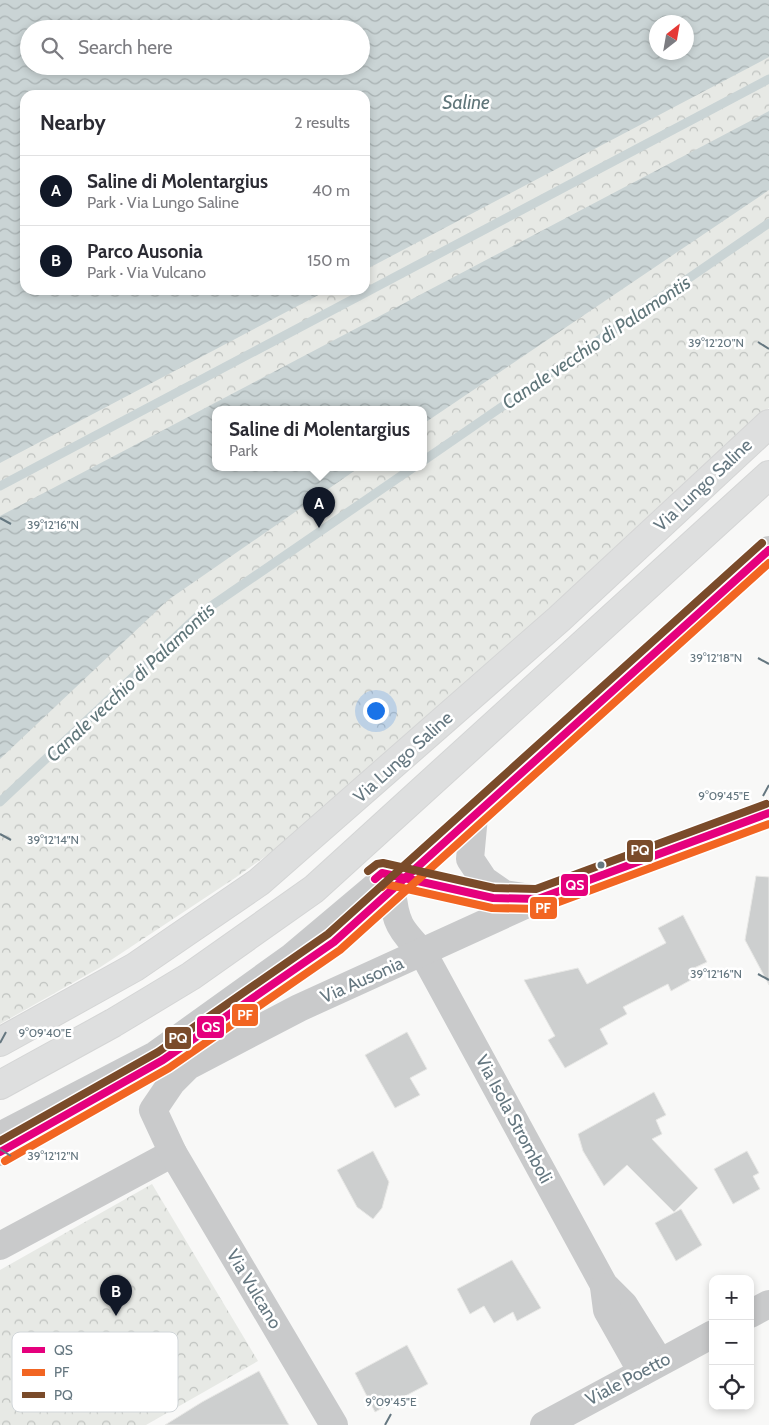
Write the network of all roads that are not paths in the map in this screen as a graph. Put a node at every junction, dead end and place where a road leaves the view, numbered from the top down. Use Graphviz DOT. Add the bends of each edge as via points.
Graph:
graph roads {
  1 [pos="769,424"];
  2 [pos="769,475"];
  3 [pos="769,550"];
  4 [pos="769,812"];
  5 [pos="474,816"];
  6 [pos="399,884"];
  7 [pos="538,899"];
  8 [pos="423,953"];
  9 [pos="0,1042"];
  10 [pos="0,1085"];
  11 [pos="105,1094"];
  12 [pos="153,1110"];
  13 [pos="0,1130"];
  14 [pos="0,1152"];
  15 [pos="173,1152"];
  16 [pos="0,1246"];
  17 [pos="769,1304"];
  18 [pos="754,1312"];
  19 [pos="709,1336"];
  20 [pos="651,1367"];
  21 [pos="334,1425"];
  22 [pos="544,1425"];
  1 -- 9 [label="main road, Via Lungo Saline" via="559,619 259,882 135,966"];
  2 -- 10 [label="main road, Via Lungo Saline" via="314,889 191,976"];
  3 -- 5 [label="street"];
  4 -- 7 [label="street, Via Ausonia"];
  5 -- 6 [label="street"];
  5 -- 7 [label="street, Via Ausonia" via="470,859 484,880 504,894"];
  6 -- 7 [label="lane" via="493,898"];
  6 -- 8 [label="street, Via Isola Stromboli" via="394,916"];
  6 -- 11 [label="street" via="334,942 163,1060"];
  6 -- 13 [label="lane" via="382,873 287,953 152,1050"];
  7 -- 8 [label="street, Via Ausonia"];
  8 -- 12 [label="street, Via Ausonia" via="363,977 188,1066 172,1082"];
  8 -- 20 [label="street, Via Isola Stromboli" via="604,1285 607,1310"];
  11 -- 12 [label="street" via="134,1094"];
  11 -- 14 [label="street"];
  12 -- 15 [label="street, Via Vulcano"];
  15 -- 16 [label="street"];
  15 -- 21 [label="street, Via Vulcano"];
  17 -- 18 [label="street"];
  19 -- 20 [label="street, Viale Poetto"];
  20 -- 22 [label="street, Viale Poetto"];
}
